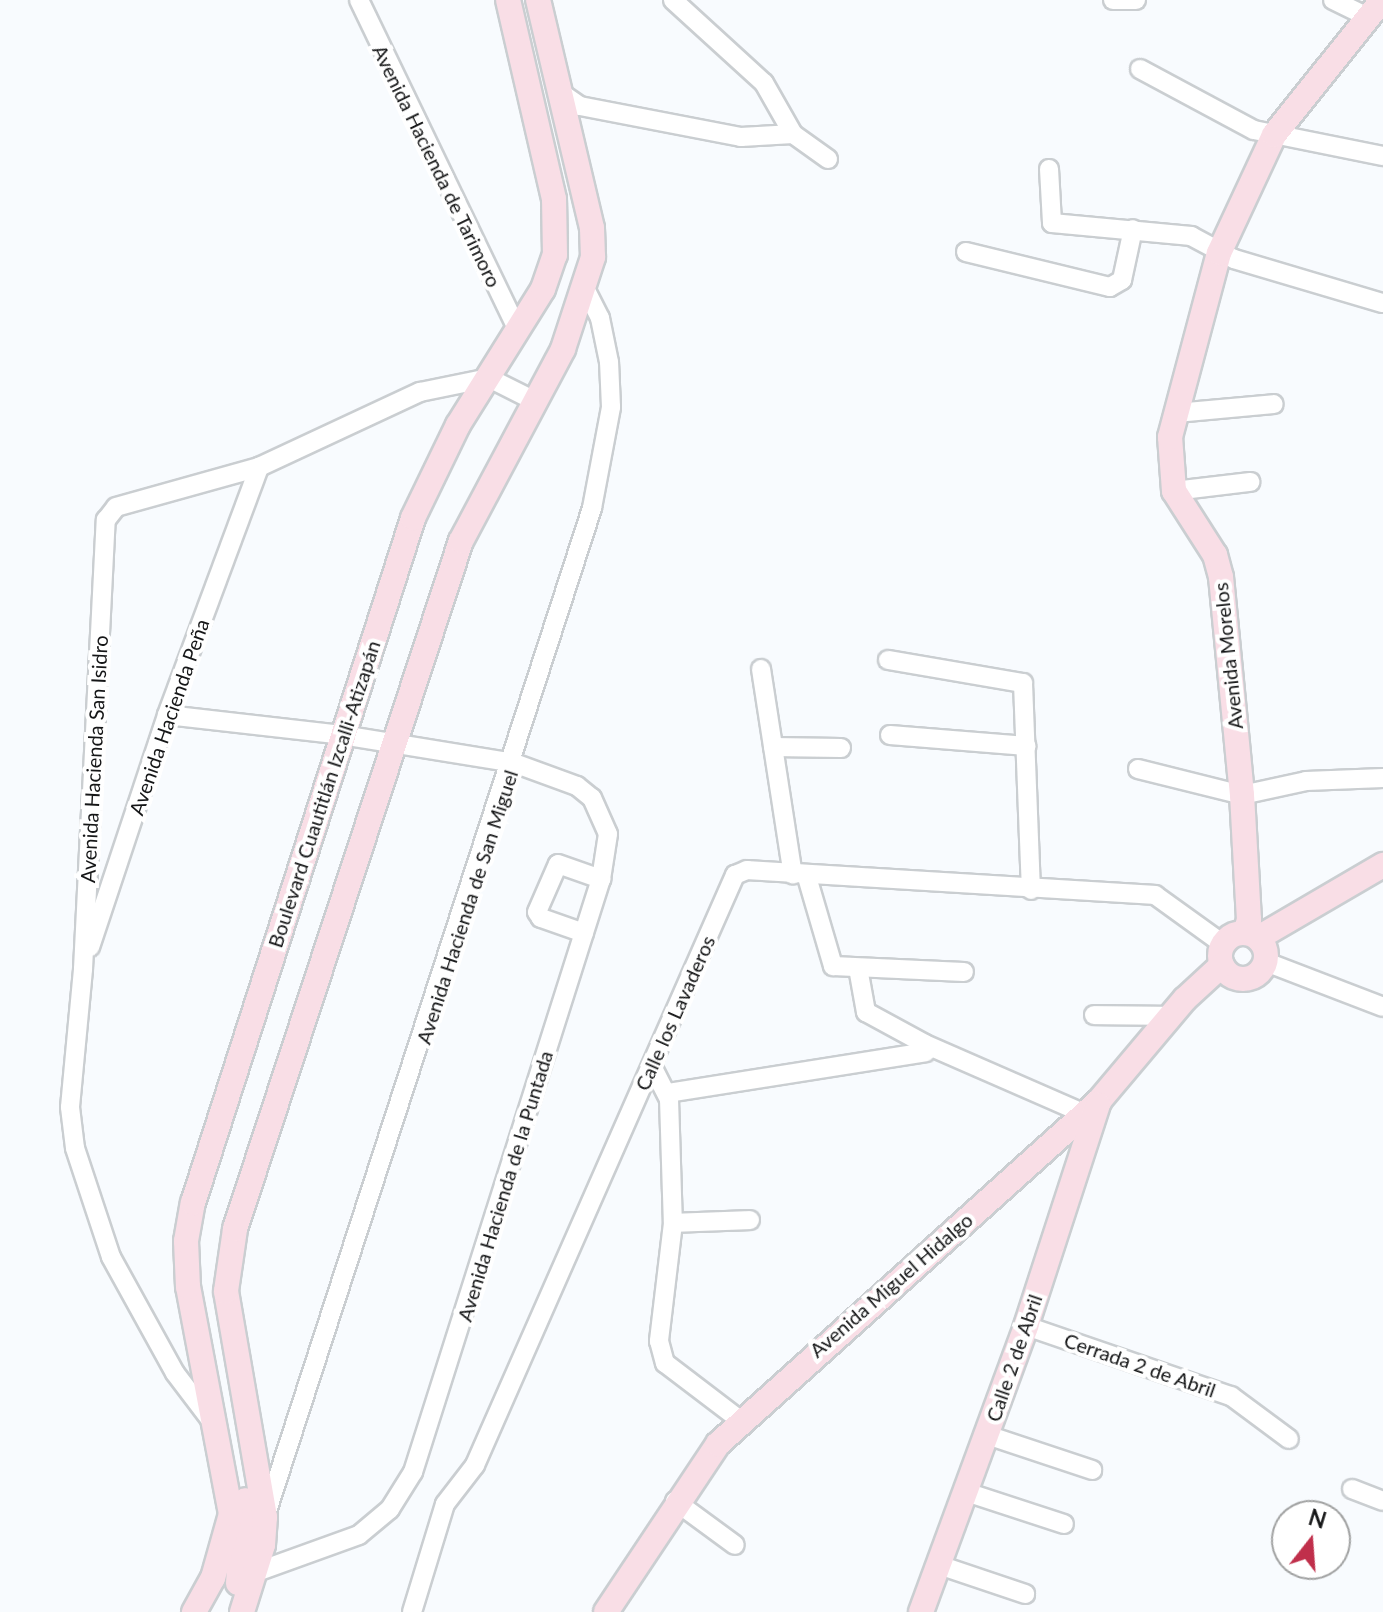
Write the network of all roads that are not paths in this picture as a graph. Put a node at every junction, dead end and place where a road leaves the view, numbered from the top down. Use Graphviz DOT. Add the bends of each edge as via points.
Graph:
graph roads {
  1 [pos="359,0"];
  2 [pos="508,0"];
  3 [pos="538,0"];
  4 [pos="673,0"];
  5 [pos="1113,0"];
  6 [pos="1136,0"];
  7 [pos="1333,0"];
  8 [pos="1374,8"];
  9 [pos="1140,69"];
  10 [pos="557,90"];
  11 [pos="793,134"];
  12 [pos="1274,135"];
  13 [pos="1383,156"];
  14 [pos="828,159"];
  15 [pos="1049,169"];
  16 [pos="1133,229"];
  17 [pos="966,252"];
  18 [pos="1219,253"];
  19 [pos="586,290"];
  20 [pos="1383,303"];
  21 [pos="518,331"];
  22 [pos="489,378"];
  23 [pos="535,401"];
  24 [pos="1274,404"];
  25 [pos="1176,413"];
  26 [pos="259,467"];
  27 [pos="1250,482"];
  28 [pos="1174,491"];
  29 [pos="888,660"];
  30 [pos="761,669"];
  31 [pos="167,715"];
  32 [pos="342,735"];
  33 [pos="890,735"];
  34 [pos="391,743"];
  35 [pos="1027,746"];
  36 [pos="773,747"];
  37 [pos="841,748"];
  38 [pos="514,763"];
  39 [pos="1138,769"];
  40 [pos="1383,778"];
  41 [pos="1242,795"];
  42 [pos="1383,865"];
  43 [pos="800,876"];
  44 [pos="601,879"];
  45 [pos="1031,890"];
  46 [pos="584,933"];
  47 [pos="1262,941"];
  48 [pos="1225,961"];
  49 [pos="858,968"];
  50 [pos="83,969"];
  51 [pos="964,972"];
  52 [pos="1383,1007"];
  53 [pos="1094,1015"];
  54 [pos="1171,1016"];
  55 [pos="926,1052"];
  56 [pos="652,1066"];
  57 [pos="668,1093"];
  58 [pos="1086,1119"];
  59 [pos="750,1220"];
  60 [pos="673,1223"];
  61 [pos="188,1287"];
  62 [pos="226,1291"];
  63 [pos="1026,1326"];
  64 [pos="220,1349"];
  65 [pos="741,1421"];
  66 [pos="215,1425"];
  67 [pos="987,1435"];
  68 [pos="1289,1439"];
  69 [pos="1092,1470"];
  70 [pos="1352,1489"];
  71 [pos="966,1492"];
  72 [pos="675,1501"];
  73 [pos="1383,1501"];
  74 [pos="265,1517"];
  75 [pos="1064,1524"];
  76 [pos="735,1545"];
  77 [pos="939,1565"];
  78 [pos="256,1572"];
  79 [pos="1025,1594"];
  80 [pos="194,1612"];
  81 [pos="231,1612"];
  82 [pos="241,1612"];
  83 [pos="412,1612"];
  84 [pos="606,1612"];
  85 [pos="921,1612"];
  1 -- 21 [label="street, Avenida Hacienda de Tarimoro"];
  2 -- 21 [label="main road, Boulevard Cuautitlán Izcalli-Atizapán" via="557,223 555,255 543,289"];
  3 -- 10 [label="main road"];
  4 -- 11 [label="street" via="764,83"];
  5 -- 6 [label="street"];
  7 -- 8 [label="street"];
  8 -- 12 [label="main road, Avenida Morelos"];
  9 -- 12 [label="street" via="1254,130"];
  10 -- 11 [label="street" via="580,106 741,137"];
  10 -- 19 [label="main road" via="592,228"];
  11 -- 14 [label="street"];
  12 -- 13 [label="street"];
  12 -- 18 [label="main road, Avenida Morelos"];
  15 -- 16 [label="street" via="1052,223"];
  16 -- 17 [label="street" via="1122,280 1110,287"];
  16 -- 18 [label="street" via="1191,236"];
  18 -- 20 [label="street"];
  18 -- 25 [label="main road, Avenida Morelos"];
  19 -- 23 [label="main road"];
  19 -- 38 [label="street, Avenida Hacienda de San Miguel" via="600,318 609,362 611,407 604,454"];
  21 -- 22 [label="main road, Boulevard Cuautitlán Izcalli-Atizapán"];
  22 -- 23 [label="street"];
  22 -- 26 [label="street, Avenida Hacienda San Isidro" via="420,392"];
  22 -- 32 [label="main road, Boulevard Cuautitlán Izcalli-Atizapán" via="458,425 413,518"];
  23 -- 34 [label="main road" via="461,541"];
  24 -- 25 [label="street"];
  25 -- 28 [label="main road, Avenida Morelos" via="1168,463"];
  26 -- 31 [label="street, Avenida Hacienda Peña"];
  26 -- 50 [label="street, Avenida Hacienda San Isidro" via="116,507 106,520"];
  27 -- 28 [label="street"];
  28 -- 41 [label="main road, Avenida Morelos" via="1215,555 1221,577"];
  29 -- 35 [label="street" via="1023,683"];
  30 -- 36 [label="street"];
  31 -- 32 [label="street, Avenida Hacienda de la Puntada"];
  31 -- 50 [label="street, Avenida Hacienda Peña"];
  32 -- 34 [label="street, Avenida Hacienda de la Puntada"];
  32 -- 61 [label="main road, Boulevard Cuautitlán Izcalli-Atizapán" via="193,1203 186,1241"];
  33 -- 35 [label="street"];
  34 -- 38 [label="street, Avenida Hacienda de la Puntada"];
  34 -- 62 [label="main road" via="242,1201"];
  35 -- 45 [label="street"];
  36 -- 37 [label="street"];
  36 -- 43 [label="street"];
  38 -- 44 [label="street, Avenida Hacienda de la Puntada" via="562,779 592,798 608,834"];
  38 -- 74 [label="street, Avenida Hacienda de San Miguel"];
  39 -- 41 [label="street"];
  40 -- 41 [label="street" via="1306,781"];
  41 -- 47 [label="main road, Avenida Morelos"];
  42 -- 47 [label="main road"];
  43 -- 45 [label="street, Calle los Lavaderos"];
  43 -- 49 [label="street" via="833,966"];
  43 -- 56 [label="street, Calle los Lavaderos" via="747,870 735,875"];
  44 -- 46 [label="street, Avenida Hacienda de la Puntada"];
  44 -- 46 [label="street" via="558,864 537,912"];
  45 -- 48 [label="street, Calle los Lavaderos" via="1163,897"];
  46 -- 78 [label="street, Avenida Hacienda de la Puntada" via="423,1449 405,1490 376,1524 349,1540"];
  47 -- 48 [label="main road"];
  47 -- 48 [label="main road" via="1254,977"];
  47 -- 52 [label="street"];
  48 -- 54 [label="main road, Avenida Miguel Hidalgo"];
  49 -- 51 [label="street"];
  49 -- 58 [label="street" via="866,1012"];
  50 -- 66 [label="street, Avenida Hacienda San Isidro" via="71,1058 75,1148 111,1257 175,1373"];
  53 -- 54 [label="street"];
  54 -- 58 [label="main road, Avenida Miguel Hidalgo"];
  55 -- 57 [label="street"];
  56 -- 57 [label="street"];
  56 -- 83 [label="street, Calle los Lavaderos" via="475,1465 445,1504"];
  57 -- 60 [label="street"];
  58 -- 63 [label="main road, Calle 2 de Abril"];
  58 -- 65 [label="main road, Avenida Miguel Hidalgo"];
  59 -- 60 [label="street"];
  60 -- 65 [label="street" via="659,1341 665,1363"];
  61 -- 64 [label="main road"];
  61 -- 66 [label="main road, Boulevard Cuautitlán Izcalli-Atizapán"];
  62 -- 64 [label="main road"];
  62 -- 74 [label="main road"];
  63 -- 67 [label="main road, Calle 2 de Abril"];
  63 -- 68 [label="street, Cerrada 2 de Abril" via="1231,1396"];
  64 -- 81 [label="main road" via="245,1496 243,1564"];
  64 -- 82 [label="main road" via="256,1507"];
  65 -- 72 [label="main road, Avenida Miguel Hidalgo"];
  66 -- 80 [label="main road, Boulevard Cuautitlán Izcalli-Atizapán" via="231,1514 213,1578"];
  67 -- 69 [label="street"];
  67 -- 71 [label="main road, Calle 2 de Abril"];
  70 -- 73 [label="street"];
  71 -- 75 [label="street"];
  71 -- 77 [label="main road, Calle 2 de Abril"];
  72 -- 76 [label="street"];
  72 -- 84 [label="main road, Avenida Miguel Hidalgo"];
  74 -- 78 [label="main road"];
  77 -- 79 [label="street"];
  77 -- 85 [label="main road, Calle 2 de Abril"];
  78 -- 82 [label="main road"];
}
